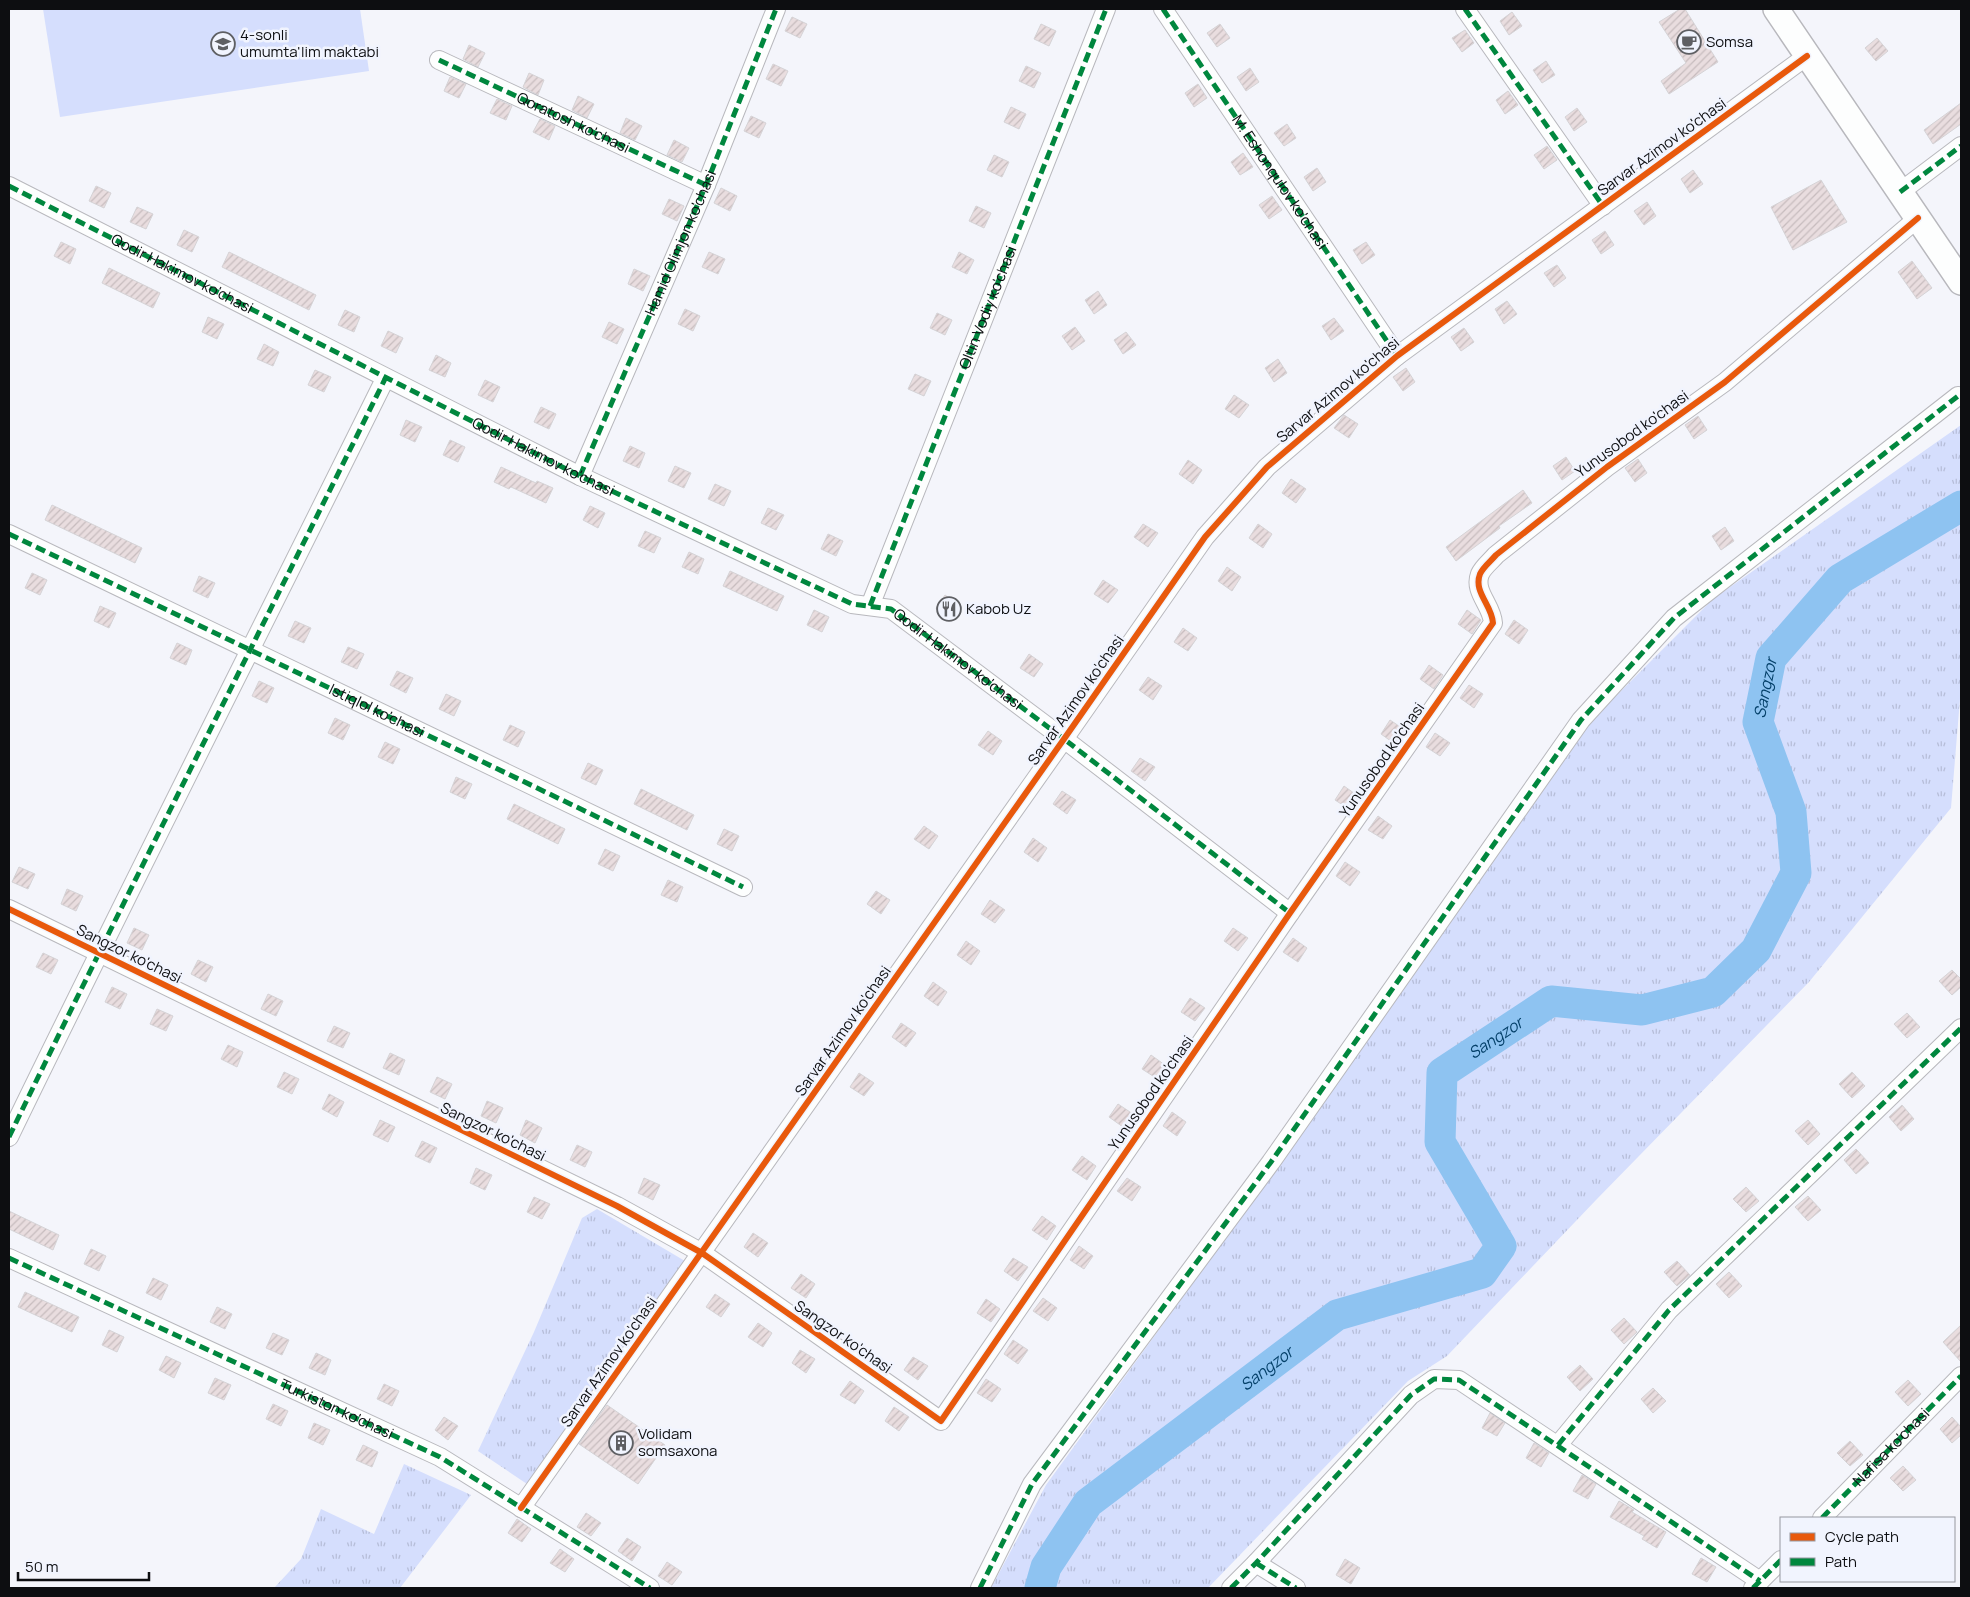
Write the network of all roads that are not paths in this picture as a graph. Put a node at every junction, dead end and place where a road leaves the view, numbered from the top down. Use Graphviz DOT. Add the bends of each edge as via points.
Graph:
graph roads {
  1 [pos="776,9"];
  2 [pos="1106,9"];
  3 [pos="1163,9"];
  4 [pos="1465,9"];
  5 [pos="1776,9"];
  6 [pos="1807,56"];
  7 [pos="439,60"];
  8 [pos="1961,146"];
  9 [pos="706,185"];
  10 [pos="9,186"];
  11 [pos="1900,192"];
  12 [pos="1603,206"];
  13 [pos="1918,218"];
  14 [pos="1961,282"];
  15 [pos="1397,356"];
  16 [pos="385,379"];
  17 [pos="1958,396"];
  18 [pos="580,476"];
  19 [pos="9,534"];
  20 [pos="870,606"];
  21 [pos="251,650"];
  22 [pos="1064,739"];
  23 [pos="743,887"];
  24 [pos="9,909"];
  25 [pos="1290,913"];
  26 [pos="98,953"];
  27 [pos="1961,1028"];
  28 [pos="9,1137"];
  29 [pos="702,1253"];
  30 [pos="9,1258"];
  31 [pos="1961,1376"];
  32 [pos="940,1420"];
  33 [pos="1558,1445"];
  34 [pos="521,1508"];
  35 [pos="1823,1517"];
  36 [pos="1780,1561"];
  37 [pos="1256,1563"];
  38 [pos="1757,1585"];
  39 [pos="650,1588"];
  40 [pos="980,1588"];
  41 [pos="1231,1588"];
  42 [pos="1296,1588"];
  1 -- 9 [label="street, Hamid Olimjon ko'chasi"];
  2 -- 20 [label="street, Oltin Vodiy ko'chasi"];
  3 -- 15 [label="street, M. Eshonqulov ko'chasi"];
  4 -- 12 [label="street"];
  5 -- 6 [label="main road"];
  6 -- 11 [label="main road"];
  6 -- 12 [label="street, Sarvar Azimov ko'chasi"];
  7 -- 9 [label="street, Qoratosh ko'chasi"];
  8 -- 11 [label="street"];
  9 -- 18 [label="street, Hamid Olimjon ko'chasi"];
  10 -- 16 [label="street, Qodir Hakimov ko'chasi"];
  11 -- 13 [label="main road"];
  12 -- 15 [label="street, Sarvar Azimov ko'chasi"];
  13 -- 14 [label="main road"];
  13 -- 25 [label="street, Yunusobod ko'chasi" via="1725,382 1607,467 1496,555 1480,573 1478,586 1493,623"];
  15 -- 22 [label="street, Sarvar Azimov ko'chasi" via="1267,467 1205,537"];
  16 -- 18 [label="street, Qodir Hakimov ko'chasi"];
  16 -- 21 [label="street"];
  17 -- 40 [label="street" via="1674,618 1581,720 1272,1162 1032,1484"];
  18 -- 20 [label="street, Qodir Hakimov ko'chasi" via="852,604"];
  19 -- 21 [label="street, Istiqlol ko'chasi"];
  20 -- 22 [label="street, Qodir Hakimov ko'chasi" via="892,609"];
  21 -- 23 [label="street, Istiqlol ko'chasi"];
  21 -- 26 [label="street"];
  22 -- 25 [label="street, Qodir Hakimov ko'chasi"];
  22 -- 29 [label="street, Sarvar Azimov ko'chasi"];
  24 -- 26 [label="street, Sangzor ko'chasi"];
  25 -- 32 [label="street, Yunusobod ko'chasi"];
  26 -- 28 [label="street"];
  26 -- 29 [label="street, Sangzor ko'chasi" via="617,1206"];
  27 -- 33 [label="street" via="1669,1310"];
  29 -- 32 [label="street, Sangzor ko'chasi"];
  29 -- 34 [label="street, Sarvar Azimov ko'chasi"];
  30 -- 34 [label="street, Turkiston ko'chasi" via="440,1457"];
  31 -- 35 [label="street, Nafisa ko'chasi"];
  33 -- 37 [label="street" via="1459,1380 1434,1379 1411,1395"];
  33 -- 38 [label="street"];
  34 -- 39 [label="street, Turkiston ko'chasi"];
  36 -- 38 [label="street"];
  37 -- 41 [label="street"];
  37 -- 42 [label="street"];
}
